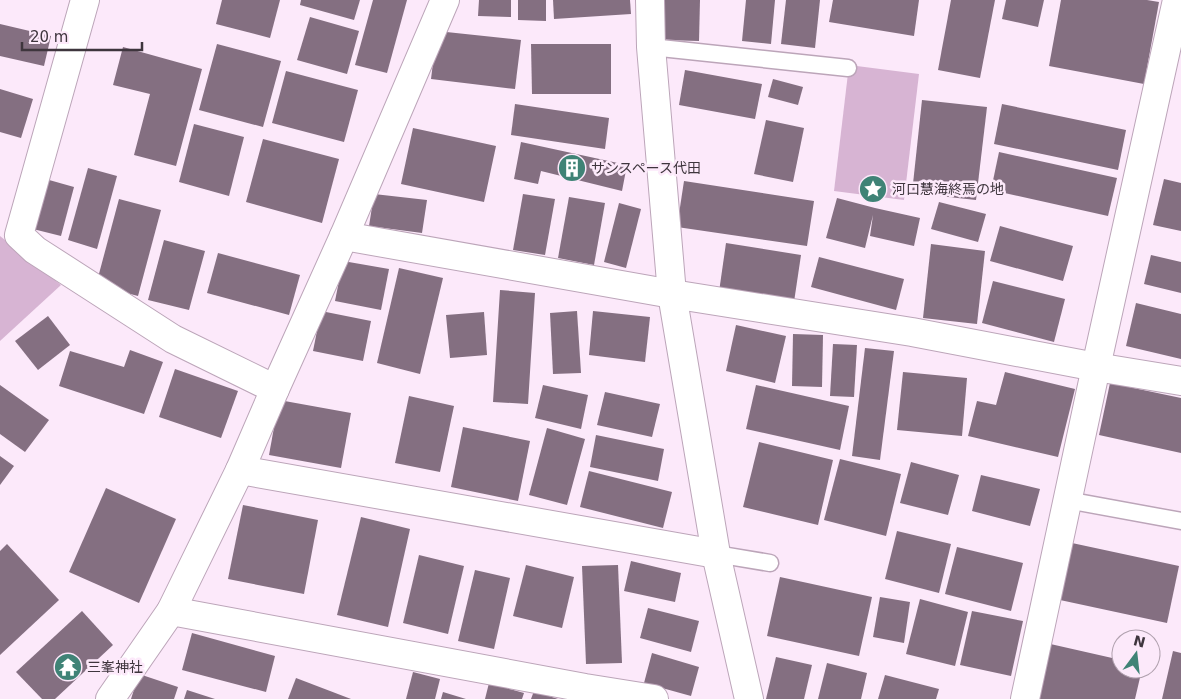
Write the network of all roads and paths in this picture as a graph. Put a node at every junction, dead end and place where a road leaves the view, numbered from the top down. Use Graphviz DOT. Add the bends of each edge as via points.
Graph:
graph roads {
  1 [pos="85,0"];
  2 [pos="445,0"];
  3 [pos="650,0"];
  4 [pos="1177,0"];
  5 [pos="651,47"];
  6 [pos="848,68"];
  7 [pos="344,236"];
  8 [pos="672,294"];
  9 [pos="1096,366"];
  10 [pos="1181,381"];
  11 [pos="275,389"];
  12 [pos="240,470"];
  13 [pos="1067,500"];
  14 [pos="1181,521"];
  15 [pos="716,554"];
  16 [pos="770,563"];
  17 [pos="171,611"];
  18 [pos="584,693"];
  19 [pos="110,699"];
  20 [pos="654,699"];
  21 [pos="749,699"];
  22 [pos="1025,699"];
  1 -- 11 [label="street" via="19,235 34,250 173,339"];
  2 -- 7 [label="street"];
  3 -- 5 [label="street"];
  4 -- 9 [label="street"];
  5 -- 6 [label="lane"];
  5 -- 8 [label="street"];
  7 -- 8 [label="street"];
  7 -- 11 [label="street"];
  8 -- 9 [label="street" via="912,332"];
  8 -- 15 [label="street"];
  9 -- 10 [label="street"];
  9 -- 13 [label="street"];
  11 -- 12 [label="street"];
  12 -- 15 [label="street"];
  12 -- 17 [label="street"];
  13 -- 14 [label="lane"];
  13 -- 22 [label="street"];
  15 -- 16 [label="lane"];
  15 -- 21 [label="street"];
  17 -- 18 [label="street"];
  17 -- 19 [label="street"];
  18 -- 20 [label="street"];
}
